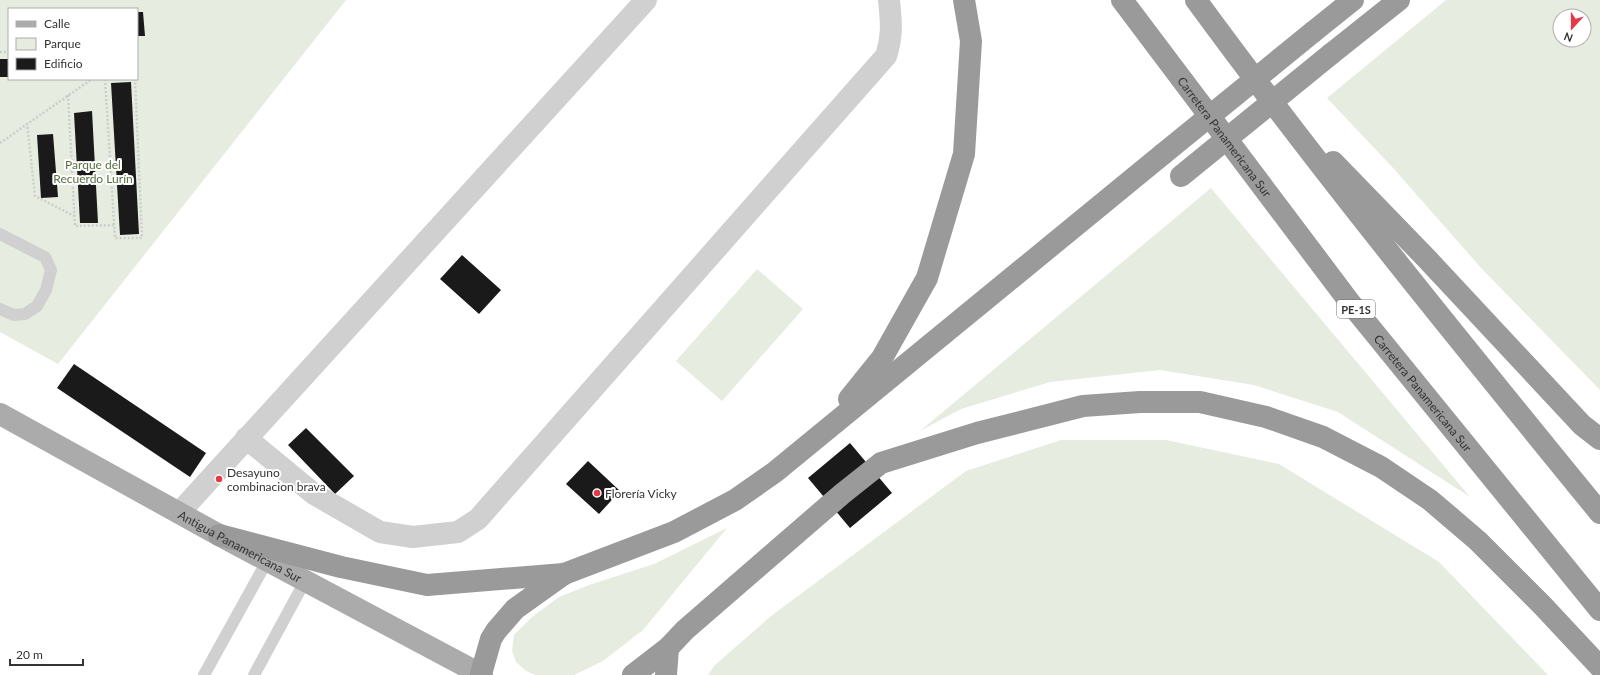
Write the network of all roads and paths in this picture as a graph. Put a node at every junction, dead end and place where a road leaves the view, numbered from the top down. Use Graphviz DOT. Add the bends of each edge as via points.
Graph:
graph roads {
  1 [pos="646,0"];
  2 [pos="889,0"];
  3 [pos="964,0"];
  4 [pos="1122,0"];
  5 [pos="1196,0"];
  6 [pos="1353,0"];
  7 [pos="1399,0"];
  8 [pos="90,80"];
  9 [pos="105,80"];
  10 [pos="135,80"];
  11 [pos="1258,85"];
  12 [pos="68,95"];
  13 [pos="27,124"];
  14 [pos="0,143"];
  15 [pos="1181,176"];
  16 [pos="75,216"];
  17 [pos="115,225"];
  18 [pos="0,234"];
  19 [pos="0,309"];
  20 [pos="0,414"];
  21 [pos="819,436"];
  22 [pos="246,438"];
  23 [pos="1600,439"];
  24 [pos="179,512"];
  25 [pos="1600,513"];
  26 [pos="219,535"];
  27 [pos="267,561"];
  28 [pos="564,574"];
  29 [pos="305,581"];
  30 [pos="1600,610"];
  31 [pos="668,648"];
  32 [pos="1600,667"];
  33 [pos="204,675"];
  34 [pos="256,675"];
  35 [pos="482,675"];
  36 [pos="633,675"];
  37 [pos="666,675"];
  1 -- 22 [label="street"];
  2 -- 22 [label="street" via="892,28 886,56 478,519 458,532 413,537 380,532 314,494"];
  3 -- 21 [label="highway" via="971,40 964,154 927,278 882,358"];
  4 -- 30 [label="highway, Carretera Panamericana Sur / PE-1S" via="1351,304"];
  5 -- 11 [label="highway"];
  6 -- 21 [label="highway, bridge"];
  7 -- 15 [label="highway, bridge"];
  8 -- 12 [label="path"];
  9 -- 17 [label="path"];
  10 -- 17 [label="path" via="142,238 115,238"];
  11 -- 23 [label="highway" via="1428,260 1582,425"];
  11 -- 25 [label="highway" via="1393,259"];
  12 -- 13 [label="path"];
  12 -- 16 [label="path"];
  13 -- 14 [label="path"];
  13 -- 16 [label="path" via="35,196"];
  16 -- 17 [label="path" via="75,226"];
  18 -- 19 [label="lane" via="45,257 51,270 46,290 37,306 25,314 14,315"];
  20 -- 24 [label="main road, Antigua Panamericana Sur"];
  21 -- 28 [label="highway" via="775,472 734,500 674,532"];
  22 -- 24 [label="street"];
  24 -- 26 [label="main road, Antigua Panamericana Sur"];
  26 -- 27 [label="main road, Antigua Panamericana Sur"];
  26 -- 28 [label="highway" via="341,567 427,585"];
  27 -- 29 [label="main road, Antigua Panamericana Sur"];
  27 -- 33 [label="lane"];
  28 -- 35 [label="highway" via="515,609 501,626 491,639"];
  29 -- 34 [label="lane"];
  29 -- 35 [label="main road, Antigua Panamericana Sur"];
  31 -- 32 [label="highway" via="691,625 881,463 977,433 1083,406 1140,402 1200,402 1266,417 1323,437 1381,467 1430,500 1478,541"];
  31 -- 36 [label="highway"];
  31 -- 37 [label="highway"];
}
